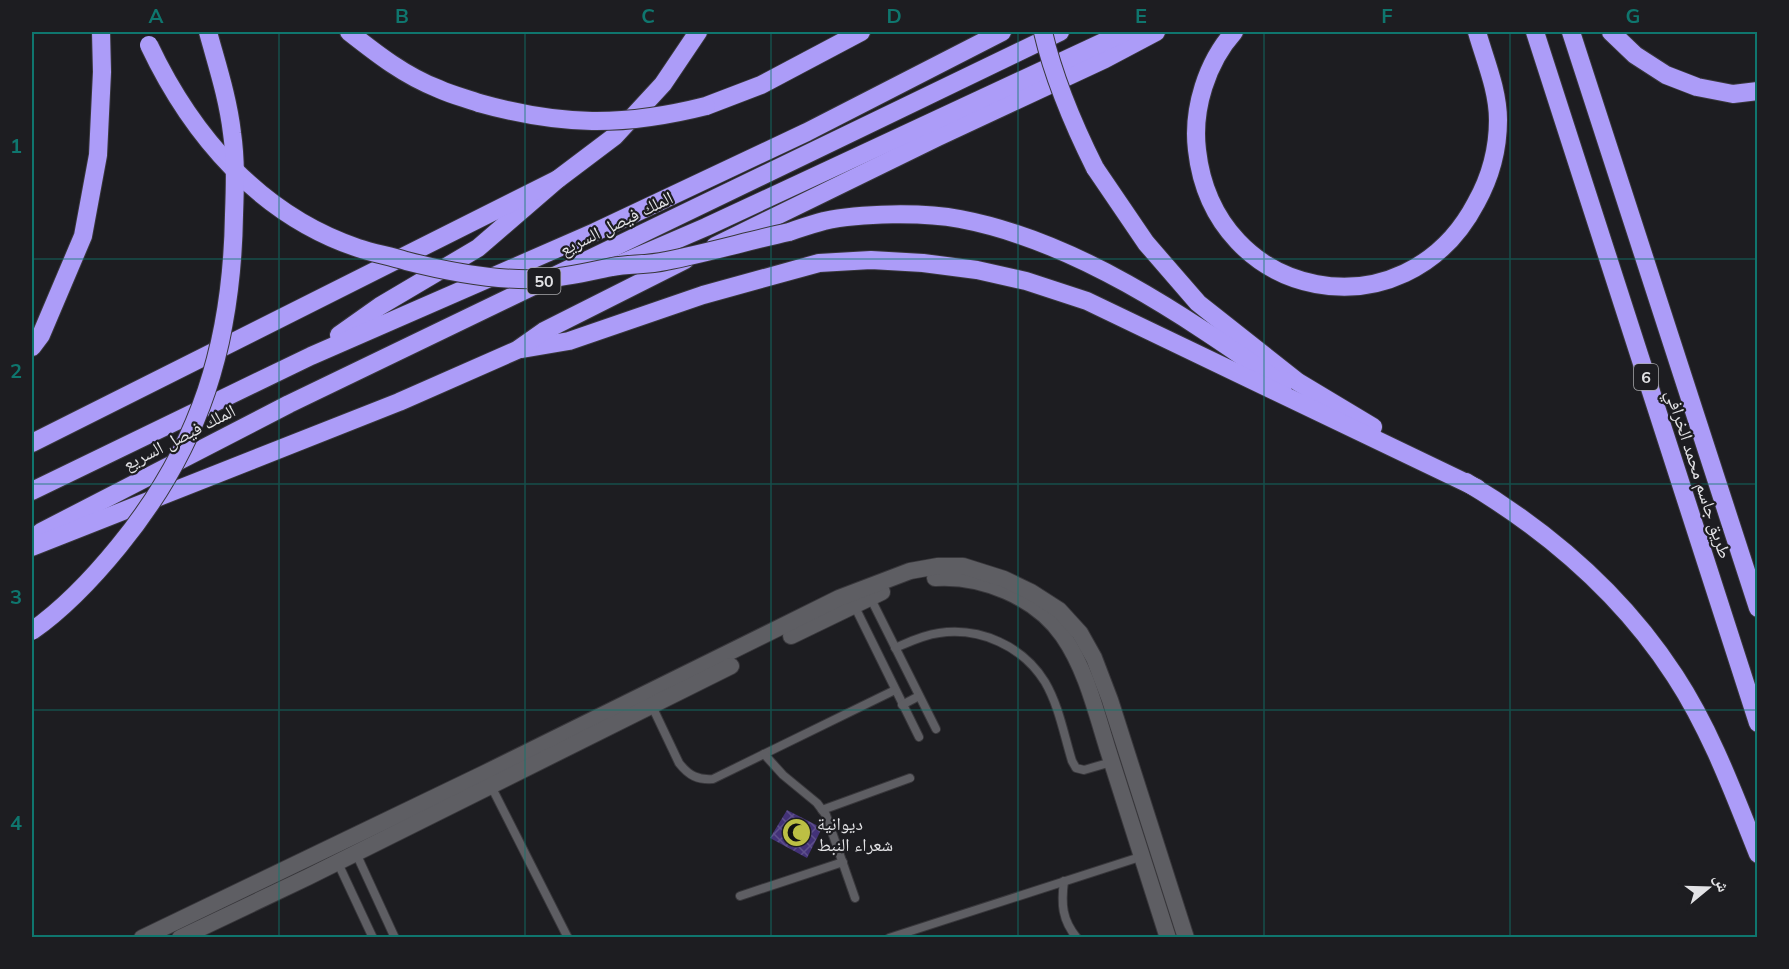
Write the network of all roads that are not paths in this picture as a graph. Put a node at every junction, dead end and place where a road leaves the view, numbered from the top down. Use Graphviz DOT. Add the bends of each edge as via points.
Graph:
graph roads {
  1 [pos="101,32"];
  2 [pos="143,32"];
  3 [pos="208,32"];
  4 [pos="349,32"];
  5 [pos="698,32"];
  6 [pos="836,32"];
  7 [pos="861,32"];
  8 [pos="1002,32"];
  9 [pos="1043,32"];
  10 [pos="1060,32"];
  11 [pos="1125,32"];
  12 [pos="1156,32"];
  13 [pos="1234,32"];
  14 [pos="1477,32"];
  15 [pos="1535,32"];
  16 [pos="1571,32"];
  17 [pos="1611,32"];
  18 [pos="798,65"];
  19 [pos="1758,92"];
  20 [pos="558,178"];
  21 [pos="614,267"];
  22 [pos="32,347"];
  23 [pos="517,350"];
  24 [pos="311,356"];
  25 [pos="1298,382"];
  26 [pos="32,443"];
  27 [pos="1477,488"];
  28 [pos="32,492"];
  29 [pos="32,537"];
  30 [pos="32,547"];
  31 [pos="870,597"];
  32 [pos="854,605"];
  33 [pos="1758,608"];
  34 [pos="32,631"];
  35 [pos="895,648"];
  36 [pos="895,690"];
  37 [pos="919,696"];
  38 [pos="648,700"];
  39 [pos="903,705"];
  40 [pos="1758,723"];
  41 [pos="936,729"];
  42 [pos="919,737"];
  43 [pos="764,754"];
  44 [pos="1129,757"];
  45 [pos="1112,762"];
  46 [pos="910,778"];
  47 [pos="488,779"];
  48 [pos="822,810"];
  49 [pos="352,845"];
  50 [pos="1159,851"];
  51 [pos="333,854"];
  52 [pos="1758,854"];
  53 [pos="1142,856"];
  54 [pos="843,862"];
  55 [pos="1064,881"];
  56 [pos="740,897"];
  57 [pos="855,898"];
  58 [pos="142,938"];
  59 [pos="180,938"];
  60 [pos="373,938"];
  61 [pos="395,938"];
  62 [pos="568,938"];
  63 [pos="889,938"];
  64 [pos="1077,938"];
  65 [pos="1168,938"];
  66 [pos="1186,938"];
  1 -- 22 [label="highway" via="98,155 83,236 41,335"];
  2 -- 21 [label="highway, bridge" via="164,78 227,164 250,187 315,229 356,247 423,266 504,279 541,279"];
  3 -- 34 [label="highway, bridge" via="228,108 235,185 232,274 214,368 183,451 132,531 65,606"];
  4 -- 18 [label="highway, bridge" via="404,72 438,89 535,117 592,122 650,118 706,106"];
  5 -- 20 [label="highway" via="663,84 615,136"];
  6 -- 18 [label="highway"];
  7 -- 18 [label="highway"];
  8 -- 24 [label="highway, الملك فيصل السريع / 50" via="807,132 595,232"];
  9 -- 25 [label="highway, bridge" via="1060,88 1095,168 1146,243 1198,303"];
  10 -- 29 [label="highway, الملك فيصل السريع / 50" via="289,404"];
  11 -- 21 [label="highway, bridge"];
  12 -- 23 [label="highway" via="649,278"];
  13 -- 14 [label="highway" via="1218,51 1208,74 1196,125 1198,161 1209,200 1230,234 1261,262 1304,281 1338,287 1376,284 1414,269 1453,239 1473,210 1492,163 1498,120"];
  15 -- 40 [label="highway, طريق جاسم محمد الخرافي / 6"];
  16 -- 33 [label="highway, طريق جاسم محمد الخرافي / 6"];
  17 -- 19 [label="highway" via="1635,56 1666,75 1697,87 1733,94"];
  20 -- 24 [label="highway" via="478,248 380,306"];
  20 -- 26 [label="highway"];
  21 -- 25 [label="highway, bridge" via="664,262 857,216 919,214 959,219 1001,229 1087,263 1176,313 1278,381"];
  23 -- 27 [label="highway" via="569,341 703,295 819,263 923,262 1026,280 1087,301"];
  23 -- 30 [label="highway" via="399,402"];
  24 -- 28 [label="highway, الملك فيصل السريع / 50"];
  25 -- 27 [label="highway"];
  27 -- 52 [label="highway" via="1546,537 1637,624 1676,677 1710,740"];
  31 -- 32 [label="street"];
  31 -- 35 [label="lane"];
  31 -- 45 [label="street" via="908,583 956,577 1017,596 1044,614 1063,635 1076,658"];
  32 -- 36 [label="lane"];
  32 -- 38 [label="street"];
  35 -- 37 [label="lane"];
  35 -- 45 [label="lane" via="936,633 954,631 1006,644 1044,681 1076,768 1084,770"];
  36 -- 39 [label="lane"];
  36 -- 43 [label="lane"];
  37 -- 39 [label="lane"];
  37 -- 41 [label="lane"];
  38 -- 43 [label="lane" via="679,764 693,777 713,779"];
  38 -- 44 [label="street" via="839,598 910,571 963,566 1031,592 1059,610 1080,633 1095,658"];
  38 -- 47 [label="street"];
  39 -- 42 [label="lane"];
  43 -- 48 [label="lane"];
  44 -- 45 [label="lane"];
  44 -- 50 [label="street"];
  45 -- 53 [label="street"];
  46 -- 48 [label="lane"];
  47 -- 49 [label="street"];
  47 -- 62 [label="lane"];
  48 -- 54 [label="lane"];
  49 -- 51 [label="street"];
  49 -- 61 [label="lane"];
  50 -- 53 [label="lane"];
  50 -- 66 [label="street"];
  51 -- 58 [label="street"];
  51 -- 59 [label="street"];
  51 -- 60 [label="lane"];
  53 -- 55 [label="lane"];
  53 -- 65 [label="street"];
  54 -- 56 [label="lane"];
  54 -- 57 [label="lane"];
  55 -- 63 [label="lane"];
  55 -- 64 [label="lane" via="1062,910"];
}
